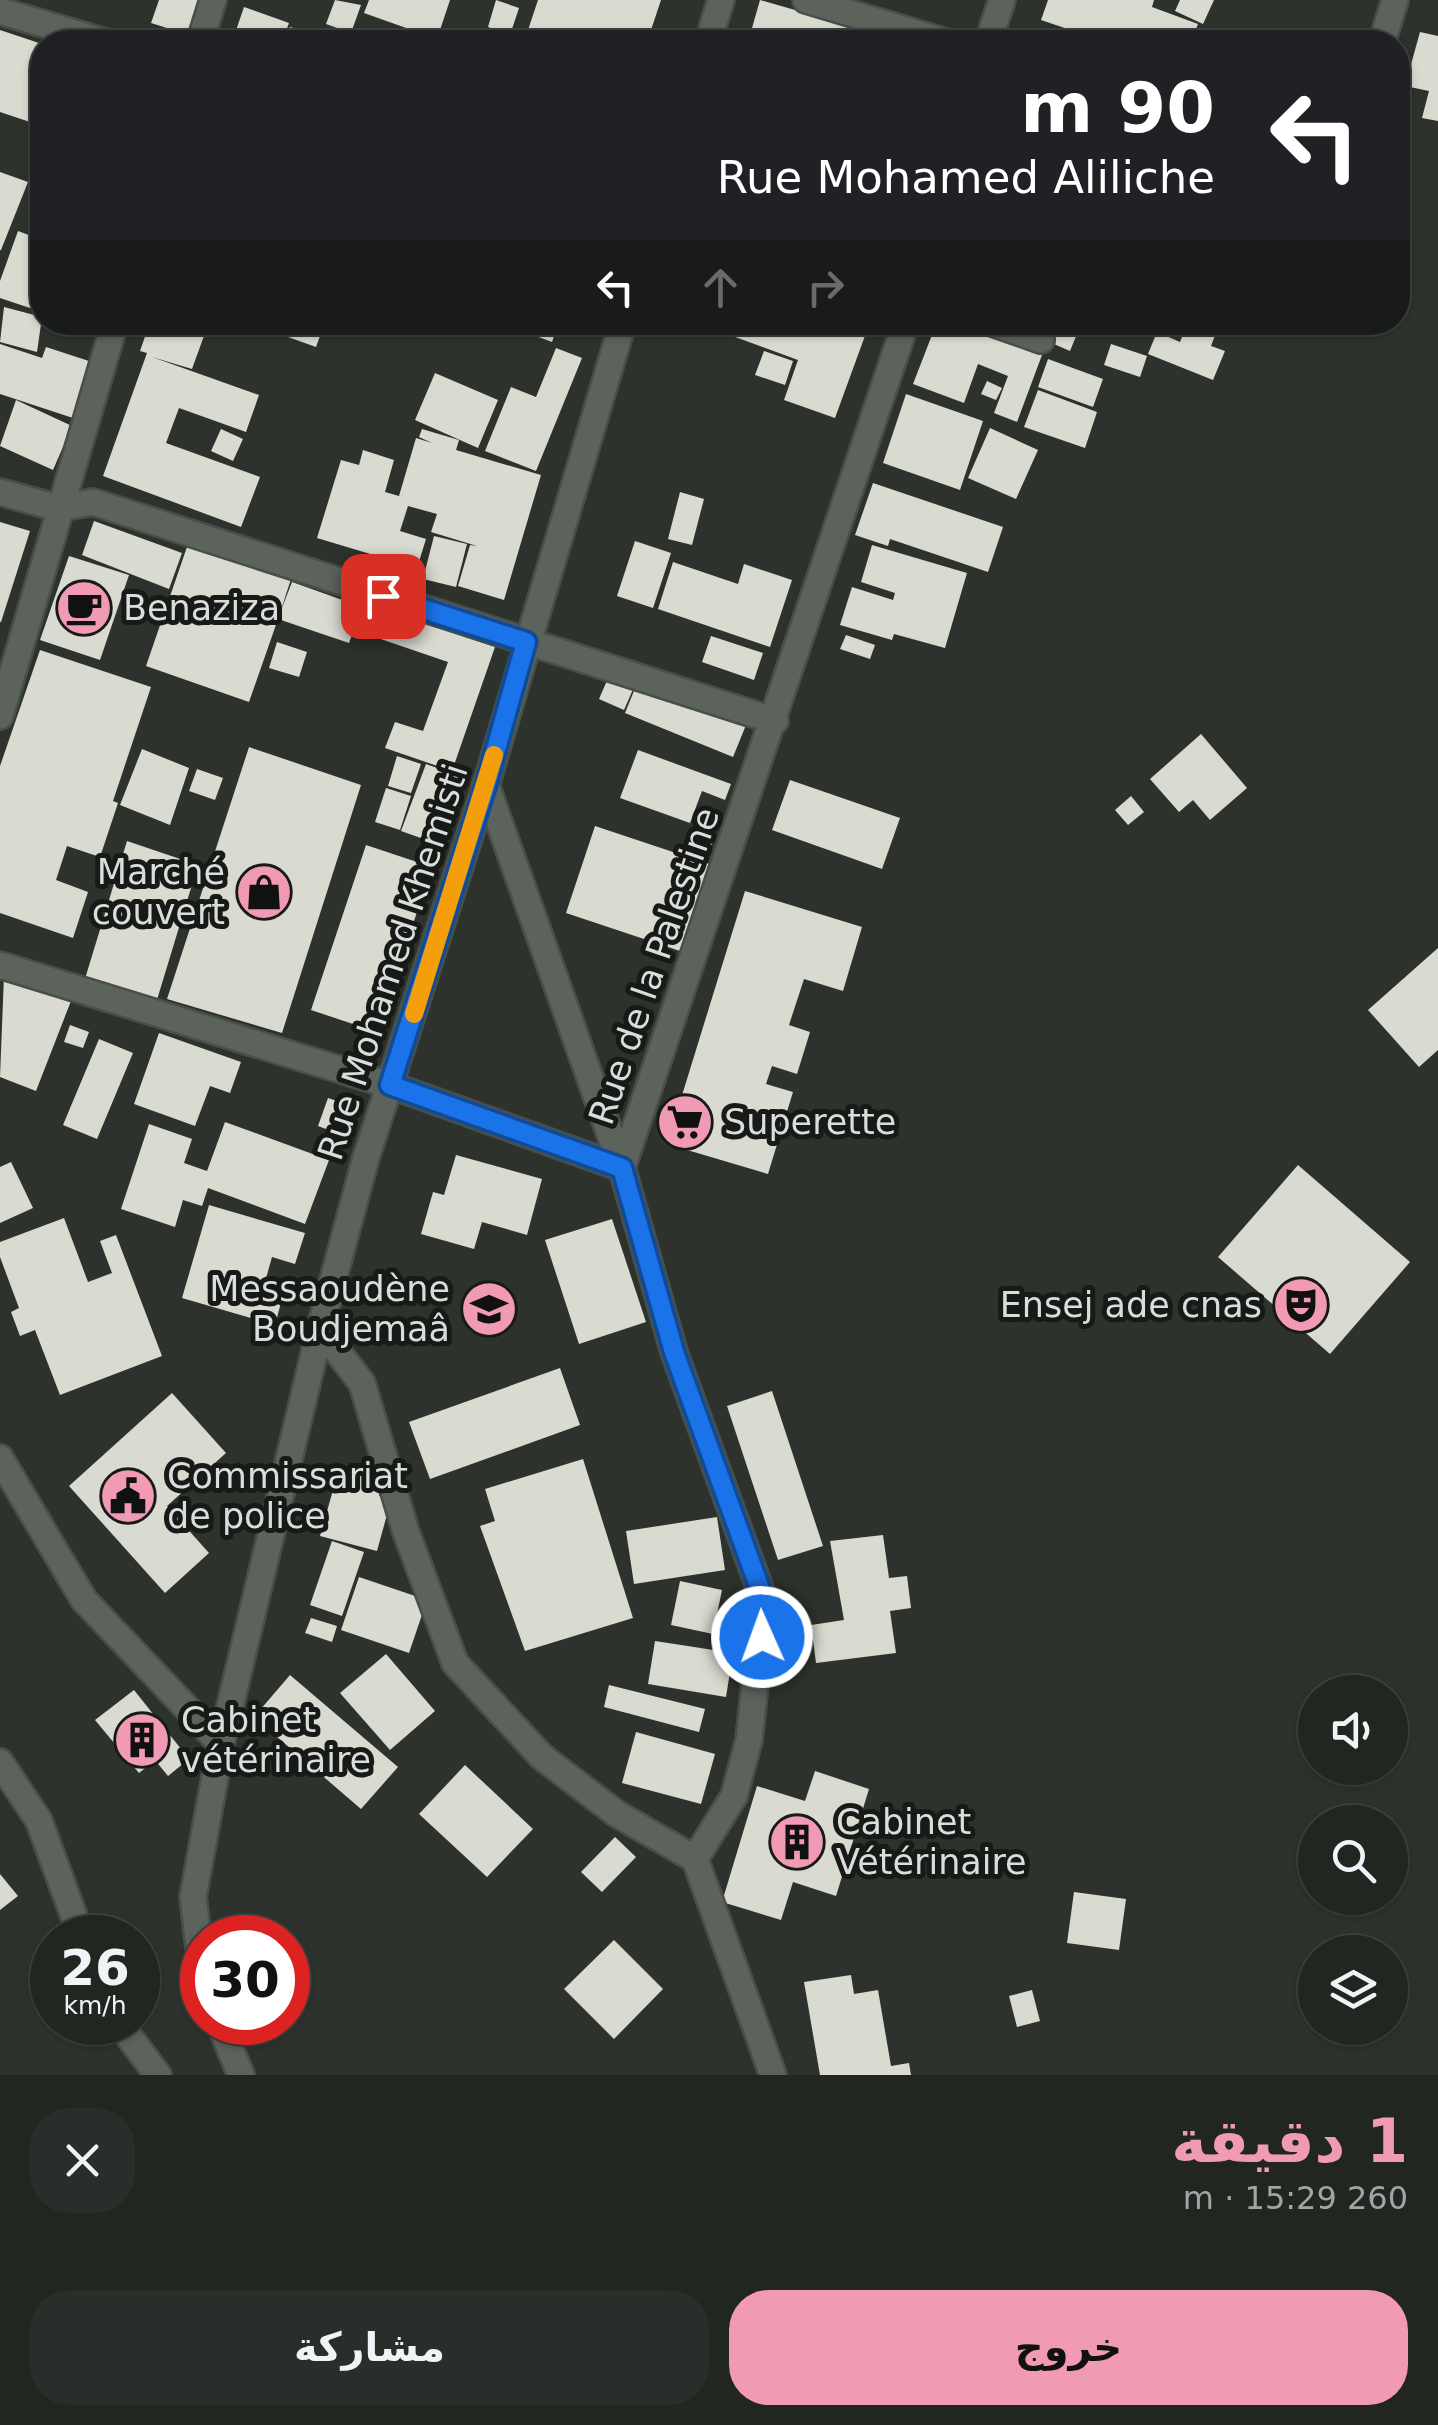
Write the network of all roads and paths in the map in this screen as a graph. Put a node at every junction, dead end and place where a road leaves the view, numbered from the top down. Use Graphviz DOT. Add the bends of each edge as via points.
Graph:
graph roads {
  1 [pos="214,0"];
  2 [pos="722,0"];
  3 [pos="806,0"];
  4 [pos="1002,0"];
  5 [pos="1395,0"];
  6 [pos="0,11"];
  7 [pos="65,30"];
  8 [pos="204,30"];
  9 [pos="712,30"];
  10 [pos="906,30"];
  11 [pos="992,30"];
  12 [pos="1386,30"];
  13 [pos="110,335"];
  14 [pos="618,335"];
  15 [pos="902,335"];
  16 [pos="1027,335"];
  17 [pos="1041,340"];
  18 [pos="0,492"];
  19 [pos="58,508"];
  20 [pos="526,642"];
  21 [pos="0,716"];
  22 [pos="774,721"];
  23 [pos="486,785"];
  24 [pos="0,965"];
  25 [pos="390,1085"];
  26 [pos="622,1168"];
  27 [pos="320,1329"];
  28 [pos="0,1458"];
  29 [pos="221,1744"];
  30 [pos="0,1762"];
  31 [pos="695,1859"];
  32 [pos="74,1915"];
  33 [pos="195,1915"];
  34 [pos="135,2045"];
  35 [pos="229,2045"];
  36 [pos="158,2075"];
  37 [pos="241,2075"];
  38 [pos="773,2075"];
  1 -- 8 [label="street"];
  2 -- 9 [label="street"];
  3 -- 10 [label="street"];
  4 -- 11 [label="street"];
  5 -- 12 [label="street"];
  6 -- 7 [label="street"];
  13 -- 19 [label="street"];
  14 -- 20 [label="street, Rue Mohamed Khemisti"];
  15 -- 22 [label="street, Rue de la Palestine"];
  16 -- 17 [label="street"];
  18 -- 19 [label="street"];
  19 -- 20 [label="street" via="93,502"];
  19 -- 21 [label="street"];
  20 -- 22 [label="street"];
  20 -- 23 [label="street, Rue Mohamed Khemisti"];
  22 -- 26 [label="street, Rue de la Palestine"];
  23 -- 25 [label="street, Rue Mohamed Khemisti"];
  23 -- 26 [label="street"];
  24 -- 25 [label="street"];
  25 -- 26 [label="street"];
  25 -- 27 [label="street, Rue Mohamed Khemisti"];
  26 -- 31 [label="street, Rue de la Palestine" via="674,1352 764,1600 760,1674 734,1796"];
  27 -- 29 [label="street, Rue Mohamed Khemisti"];
  27 -- 31 [label="street" via="362,1383 406,1532 455,1663 542,1757 617,1814"];
  28 -- 29 [label="street" via="84,1600"];
  29 -- 33 [label="street, Rue Mohamed Khemisti"];
  30 -- 32 [label="street" via="39,1821"];
  31 -- 38 [label="street"];
  34 -- 36 [label="street"];
  35 -- 37 [label="street"];
}
